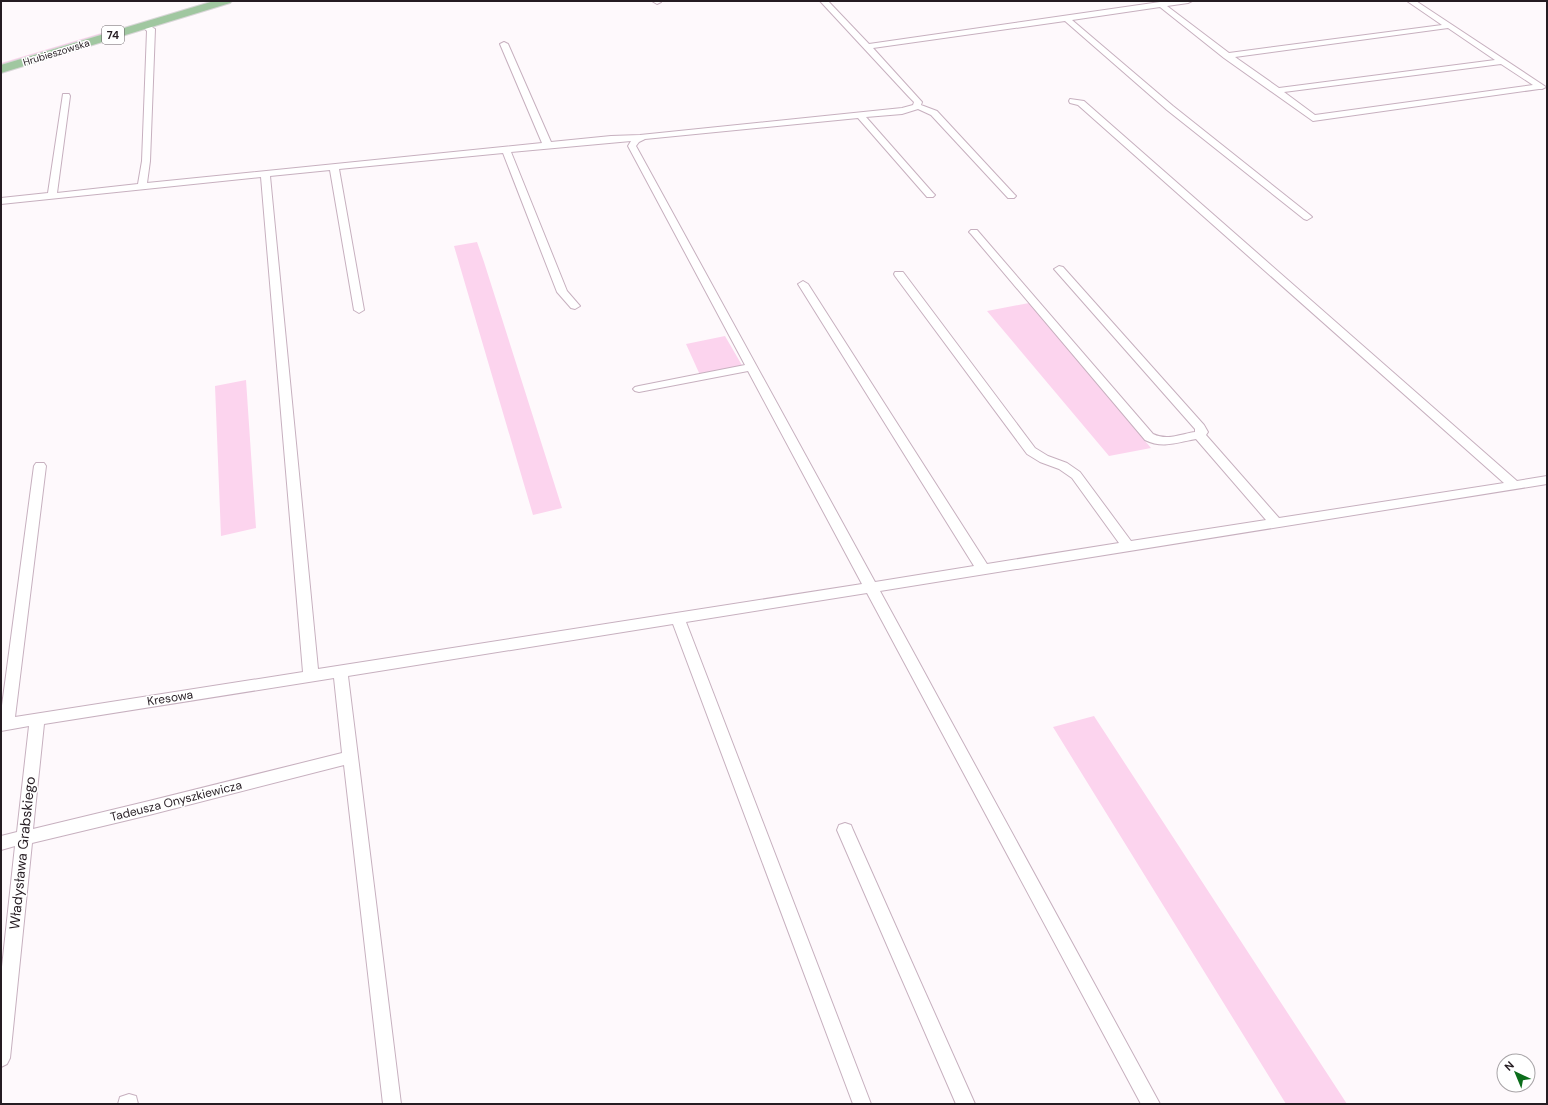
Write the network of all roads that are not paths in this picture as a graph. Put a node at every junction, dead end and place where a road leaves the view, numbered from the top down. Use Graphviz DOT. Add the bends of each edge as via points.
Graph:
graph roads {
  1 [pos="203,1"];
  2 [pos="226,1"];
  3 [pos="824,1"];
  4 [pos="1188,1"];
  5 [pos="1411,1"];
  6 [pos="1160,4"];
  7 [pos="1066,18"];
  8 [pos="145,25"];
  9 [pos="1449,26"];
  10 [pos="504,44"];
  11 [pos="866,47"];
  12 [pos="1227,56"];
  13 [pos="1,61"];
  14 [pos="1502,61"];
  15 [pos="1,69"];
  16 [pos="1544,88"];
  17 [pos="1277,91"];
  18 [pos="66,96"];
  19 [pos="1074,101"];
  20 [pos="917,106"];
  21 [pos="860,115"];
  22 [pos="1312,118"];
  23 [pos="1323,126"];
  24 [pos="640,138"];
  25 [pos="548,146"];
  26 [pos="506,150"];
  27 [pos="334,167"];
  28 [pos="265,174"];
  29 [pos="142,186"];
  30 [pos="930,195"];
  31 [pos="52,196"];
  32 [pos="1011,196"];
  33 [pos="1,201"];
  34 [pos="1307,216"];
  35 [pos="974,232"];
  36 [pos="1059,269"];
  37 [pos="899,274"];
  38 [pos="803,284"];
  39 [pos="575,306"];
  40 [pos="359,310"];
  41 [pos="751,367"];
  42 [pos="639,389"];
  43 [pos="1199,436"];
  44 [pos="40,466"];
  45 [pos="1547,480"];
  46 [pos="1514,485"];
  47 [pos="1276,523"];
  48 [pos="1128,547"];
  49 [pos="983,569"];
  50 [pos="869,587"];
  51 [pos="678,617"];
  52 [pos="340,672"];
  53 [pos="311,676"];
  54 [pos="37,719"];
  55 [pos="4,724"];
  56 [pos="350,757"];
  57 [pos="846,830"];
  58 [pos="24,838"];
  59 [pos="1,843"];
  60 [pos="1,1058"];
  61 [pos="392,1104"];
  62 [pos="862,1104"];
  63 [pos="966,1104"];
  64 [pos="1151,1104"];
  1 -- 13 [label="main road, Hrubieszowska / 74"];
  2 -- 8 [label="main road, Hrubieszowska / 74"];
  3 -- 11 [label="street"];
  4 -- 6 [label="street"];
  5 -- 9 [label="street"];
  6 -- 7 [label="street"];
  6 -- 12 [label="street"];
  7 -- 11 [label="street"];
  7 -- 34 [label="street" via="1170,108"];
  8 -- 15 [label="main road, Hrubieszowska / 74"];
  8 -- 29 [label="street" via="151,31 146,161"];
  9 -- 12 [label="street"];
  9 -- 14 [label="street"];
  10 -- 25 [label="street"];
  11 -- 20 [label="street" via="917,100"];
  12 -- 17 [label="street"];
  14 -- 16 [label="street"];
  14 -- 17 [label="street"];
  16 -- 22 [label="street"];
  17 -- 22 [label="street"];
  18 -- 31 [label="street"];
  19 -- 46 [label="street" via="1081,103"];
  20 -- 21 [label="street" via="908,110"];
  20 -- 32 [label="street" via="934,113"];
  21 -- 24 [label="street"];
  21 -- 30 [label="street"];
  22 -- 23 [label="street"];
  24 -- 25 [label="street"];
  24 -- 41 [label="street" via="632,143 632,149"];
  25 -- 26 [label="street"];
  26 -- 27 [label="street"];
  26 -- 39 [label="street" via="562,292"];
  27 -- 28 [label="street"];
  27 -- 40 [label="street"];
  28 -- 29 [label="street"];
  28 -- 53 [label="street"];
  29 -- 31 [label="street"];
  31 -- 33 [label="street"];
  35 -- 43 [label="street" via="1149,437 1165,442"];
  36 -- 43 [label="street" via="1200,428 1202,432"];
  37 -- 48 [label="street" via="1031,451 1044,460 1064,466 1076,474"];
  38 -- 49 [label="street"];
  41 -- 42 [label="street"];
  41 -- 50 [label="street"];
  43 -- 47 [label="street"];
  44 -- 55 [label="street"];
  45 -- 46 [label="street, Kresowa"];
  46 -- 47 [label="street, Kresowa"];
  47 -- 48 [label="street, Kresowa"];
  48 -- 49 [label="street, Kresowa"];
  49 -- 50 [label="street, Kresowa"];
  50 -- 51 [label="street, Kresowa"];
  50 -- 64 [label="street"];
  51 -- 52 [label="street, Kresowa"];
  51 -- 62 [label="street"];
  52 -- 53 [label="street, Kresowa"];
  52 -- 56 [label="street"];
  53 -- 54 [label="street, Kresowa"];
  54 -- 55 [label="street, Kresowa"];
  54 -- 58 [label="street, Władysława Grabskiego"];
  56 -- 58 [label="street, Tadeusza Onyszkiewicza"];
  56 -- 61 [label="street"];
  57 -- 63 [label="street"];
  58 -- 59 [label="street, Tadeusza Onyszkiewicza"];
  58 -- 60 [label="street, Władysława Grabskiego"];
}
